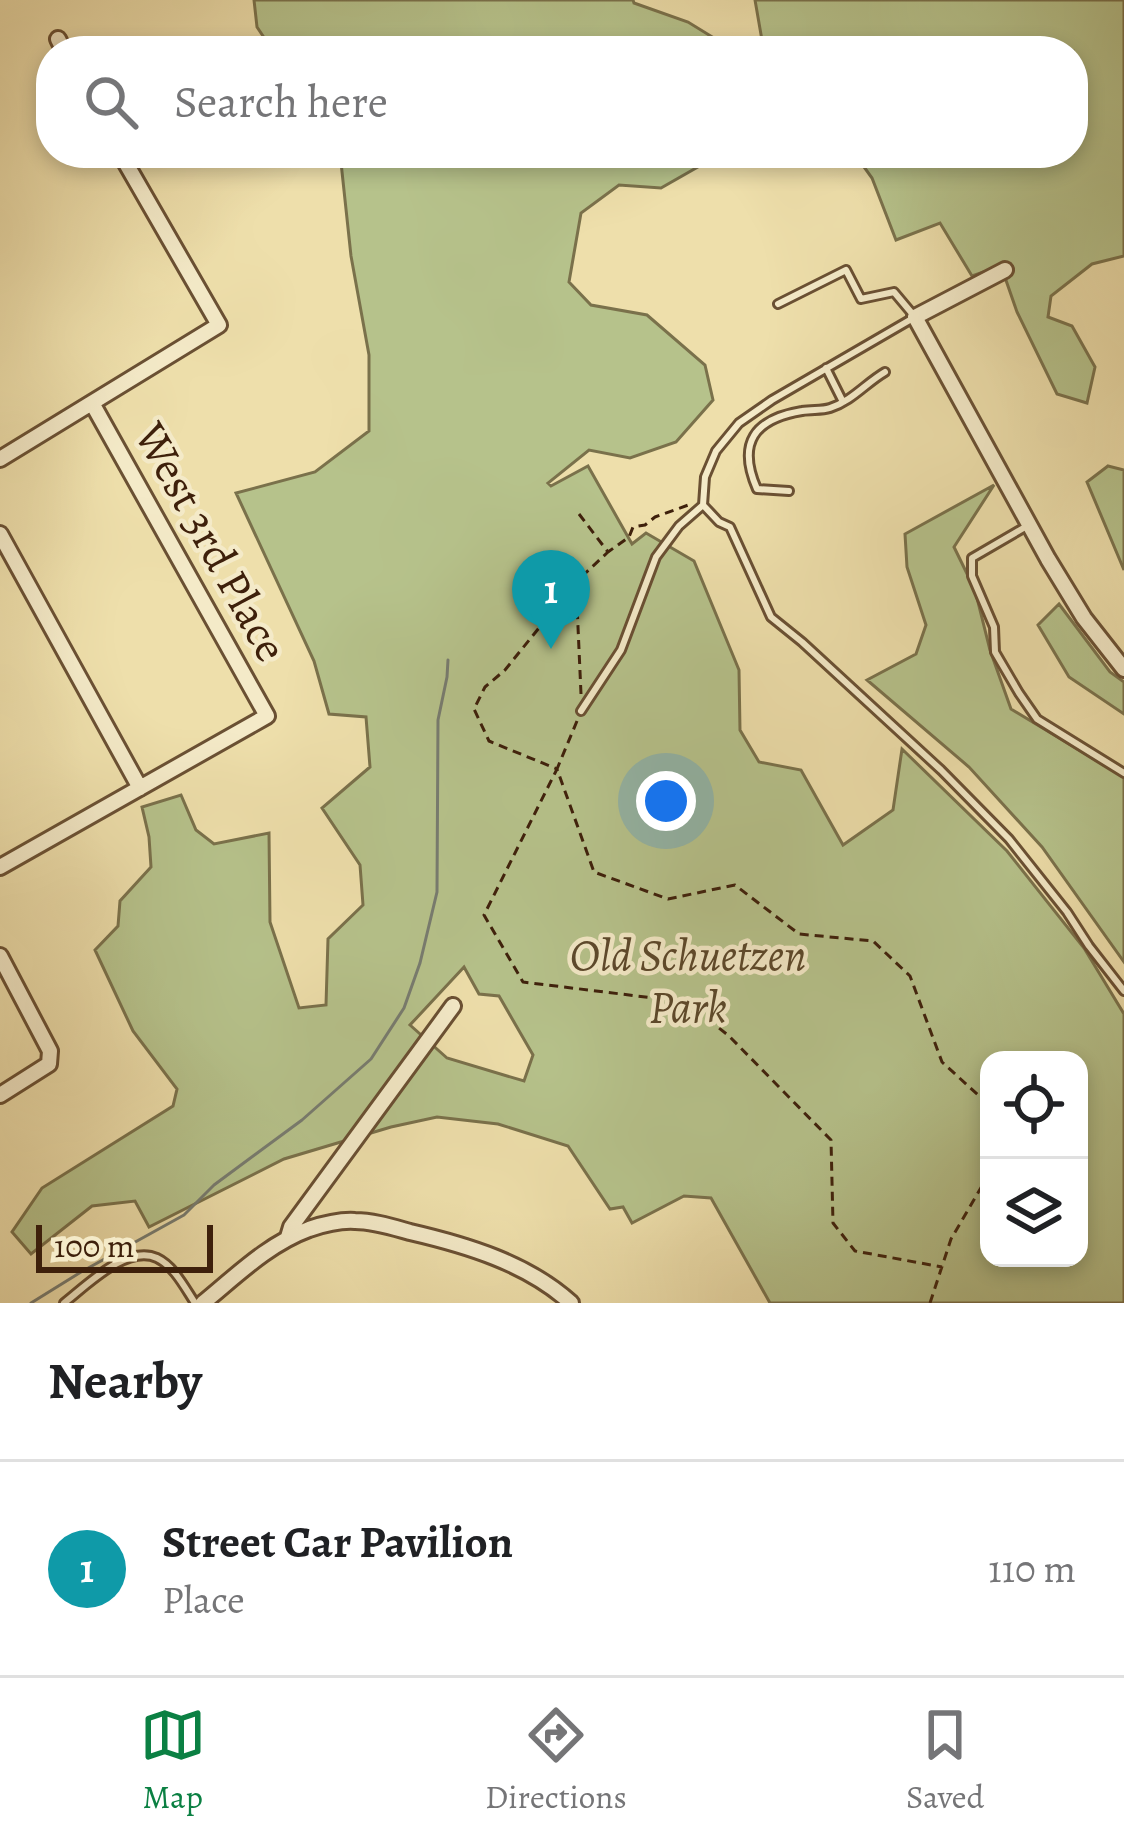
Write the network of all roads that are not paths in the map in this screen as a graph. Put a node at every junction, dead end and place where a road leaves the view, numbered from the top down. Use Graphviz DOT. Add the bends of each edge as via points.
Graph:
graph roads {
  1 [pos="129,168"];
  2 [pos="1005,270"];
  3 [pos="778,304"];
  4 [pos="915,317"];
  5 [pos="826,368"];
  6 [pos="885,372"];
  7 [pos="843,402"];
  8 [pos="92,403"];
  9 [pos="0,459"];
  10 [pos="789,490"];
  11 [pos="703,502"];
  12 [pos="1030,524"];
  13 [pos="0,534"];
  14 [pos="1124,669"];
  15 [pos="581,712"];
  16 [pos="1124,773"];
  17 [pos="140,788"];
  18 [pos="0,867"];
  19 [pos="0,956"];
  20 [pos="1124,991"];
  21 [pos="453,1006"];
  22 [pos="0,1095"];
  23 [pos="288,1237"];
  24 [pos="64,1303"];
  25 [pos="199,1303"];
  26 [pos="571,1303"];
  1 -- 8 [label="street" via="219,325"];
  2 -- 4 [label="street"];
  3 -- 4 [label="lane" via="846,270 861,299 894,292"];
  4 -- 5 [label="lane"];
  4 -- 12 [label="street"];
  5 -- 7 [label="lane"];
  5 -- 11 [label="lane" via="739,424 716,452"];
  6 -- 7 [label="lane"];
  7 -- 10 [label="lane" via="758,428 747,466 757,489"];
  8 -- 9 [label="street"];
  8 -- 17 [label="street, West 3rd Place" via="267,716"];
  11 -- 15 [label="lane" via="656,557 621,650"];
  11 -- 20 [label="lane" via="730,527 771,617 1009,839"];
  12 -- 14 [label="street"];
  12 -- 16 [label="lane" via="971,558 994,652 1037,719"];
  13 -- 17 [label="street"];
  17 -- 18 [label="street"];
  19 -- 22 [label="street" via="51,1058"];
  21 -- 23 [label="street"];
  23 -- 25 [label="street"];
  23 -- 26 [label="street" via="359,1220 413,1232 498,1258"];
  24 -- 25 [label="lane" via="116,1263 140,1256 157,1258"];
}
